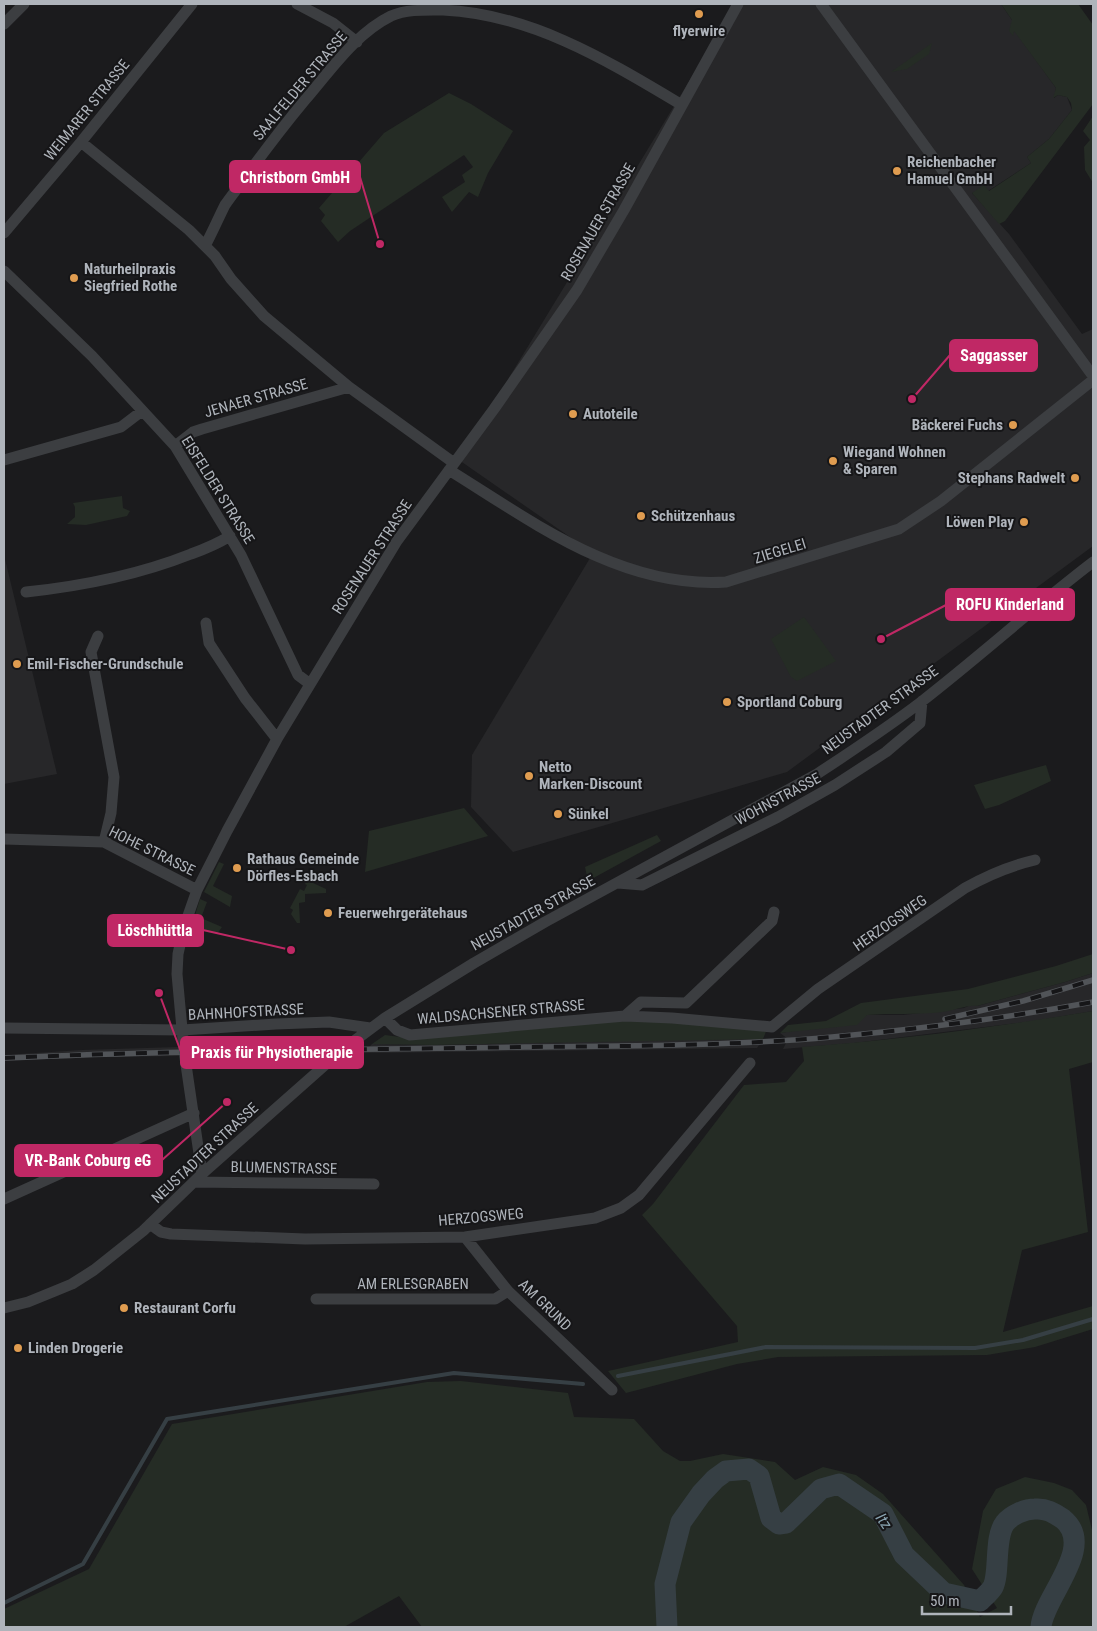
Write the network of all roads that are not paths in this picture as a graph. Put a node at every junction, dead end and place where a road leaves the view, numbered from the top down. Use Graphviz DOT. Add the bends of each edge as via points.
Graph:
graph roads {
  1 [pos="24,4"];
  2 [pos="192,4"];
  3 [pos="297,4"];
  4 [pos="738,4"];
  5 [pos="821,4"];
  6 [pos="4,24"];
  7 [pos="357,42"];
  8 [pos="682,105"];
  9 [pos="81,142"];
  10 [pos="4,233"];
  11 [pos="205,246"];
  12 [pos="4,271"];
  13 [pos="1093,376"];
  14 [pos="1093,380"];
  15 [pos="349,387"];
  16 [pos="142,411"];
  17 [pos="175,446"];
  18 [pos="4,460"];
  19 [pos="452,466"];
  20 [pos="230,536"];
  21 [pos="1093,562"];
  22 [pos="26,592"];
  23 [pos="206,623"];
  24 [pos="98,636"];
  25 [pos="310,684"];
  26 [pos="922,701"];
  27 [pos="277,739"];
  28 [pos="4,839"];
  29 [pos="104,842"];
  30 [pos="1035,860"];
  31 [pos="618,883"];
  32 [pos="197,890"];
  33 [pos="774,912"];
  34 [pos="625,1016"];
  35 [pos="385,1018"];
  36 [pos="772,1026"];
  37 [pos="4,1028"];
  38 [pos="370,1028"];
  39 [pos="182,1030"];
  40 [pos="750,1062"];
  41 [pos="194,1113"];
  42 [pos="198,1178"];
  43 [pos="374,1184"];
  44 [pos="4,1199"];
  45 [pos="150,1224"];
  46 [pos="465,1237"];
  47 [pos="508,1291"];
  48 [pos="316,1299"];
  49 [pos="4,1308"];
  50 [pos="612,1390"];
  1 -- 6 [label="street"];
  2 -- 9 [label="street, WEIMARER STRASSE"];
  3 -- 7 [label="street" via="333,23"];
  4 -- 8 [label="street, ROSENAUER STRASSE"];
  5 -- 13 [label="street"];
  7 -- 8 [label="street, SAALFELDER STRASSE" via="392,15 415,10 487,16 562,39 612,63"];
  7 -- 11 [label="street, SAALFELDER STRASSE" via="261,156 226,204"];
  8 -- 19 [label="street, ROSENAUER STRASSE" via="577,290"];
  9 -- 10 [label="street, WEIMARER STRASSE"];
  9 -- 11 [label="street"];
  11 -- 15 [label="street" via="264,316"];
  12 -- 16 [label="street, EISFELDER STRASSE" via="92,356"];
  14 -- 19 [label="street, ZIEGELEI" via="941,501 899,529 726,582 705,584 676,580 616,565 558,538"];
  15 -- 17 [label="street, JENAER STRASSE" via="193,432"];
  15 -- 19 [label="street"];
  16 -- 17 [label="street, EISFELDER STRASSE"];
  16 -- 18 [label="street" via="121,427"];
  17 -- 20 [label="street, EISFELDER STRASSE"];
  19 -- 25 [label="street, ROSENAUER STRASSE" via="398,541"];
  20 -- 22 [label="street" via="174,561 124,576"];
  20 -- 25 [label="street, EISFELDER STRASSE" via="298,675"];
  21 -- 26 [label="street, NEUSTADTER STRASSE"];
  23 -- 27 [label="street" via="208,642"];
  24 -- 29 [label="street" via="91,652 114,776 111,813"];
  25 -- 27 [label="street, ROSENAUER STRASSE"];
  26 -- 31 [label="street, NEUSTADTER STRASSE" via="817,774"];
  26 -- 31 [label="street, WOHNSTRASSE" via="920,723 886,752 835,785 642,885"];
  27 -- 32 [label="street, ROSENAUER STRASSE"];
  28 -- 29 [label="street, HOHE STRASSE"];
  29 -- 32 [label="street, HOHE STRASSE"];
  30 -- 36 [label="street, HERZOGSWEG" via="1013,865 965,888 818,989"];
  31 -- 35 [label="street, NEUSTADTER STRASSE" via="521,936"];
  32 -- 39 [label="street, ROSENAUER STRASSE" via="178,954"];
  33 -- 34 [label="street, WALDSACHSENER STRASSE" via="772,921 686,1003 641,1002"];
  34 -- 35 [label="street, WALDSACHSENER STRASSE" via="416,1035 397,1030"];
  34 -- 36 [label="street, WALDSACHSENER STRASSE"];
  35 -- 38 [label="street, NEUSTADTER STRASSE"];
  37 -- 39 [label="street, BAHNHOFSTRASSE"];
  38 -- 39 [label="street, BAHNHOFSTRASSE" via="329,1022"];
  38 -- 42 [label="street, NEUSTADTER STRASSE"];
  39 -- 41 [label="street, ROSENAUER STRASSE"];
  40 -- 46 [label="street, HERZOGSWEG" via="639,1196 620,1208 595,1218"];
  41 -- 42 [label="street, ROSENAUER STRASSE"];
  41 -- 44 [label="street"];
  42 -- 43 [label="street, BLUMENSTRASSE"];
  42 -- 45 [label="street, NEUSTADTER STRASSE"];
  45 -- 46 [label="street, HERZOGSWEG" via="171,1234 305,1239"];
  45 -- 49 [label="street, NEUSTADTER STRASSE" via="72,1284"];
  46 -- 47 [label="street, AM GRUND"];
  47 -- 48 [label="street, AM ERLESGRABEN" via="495,1298"];
  47 -- 50 [label="street, AM GRUND"];
}
